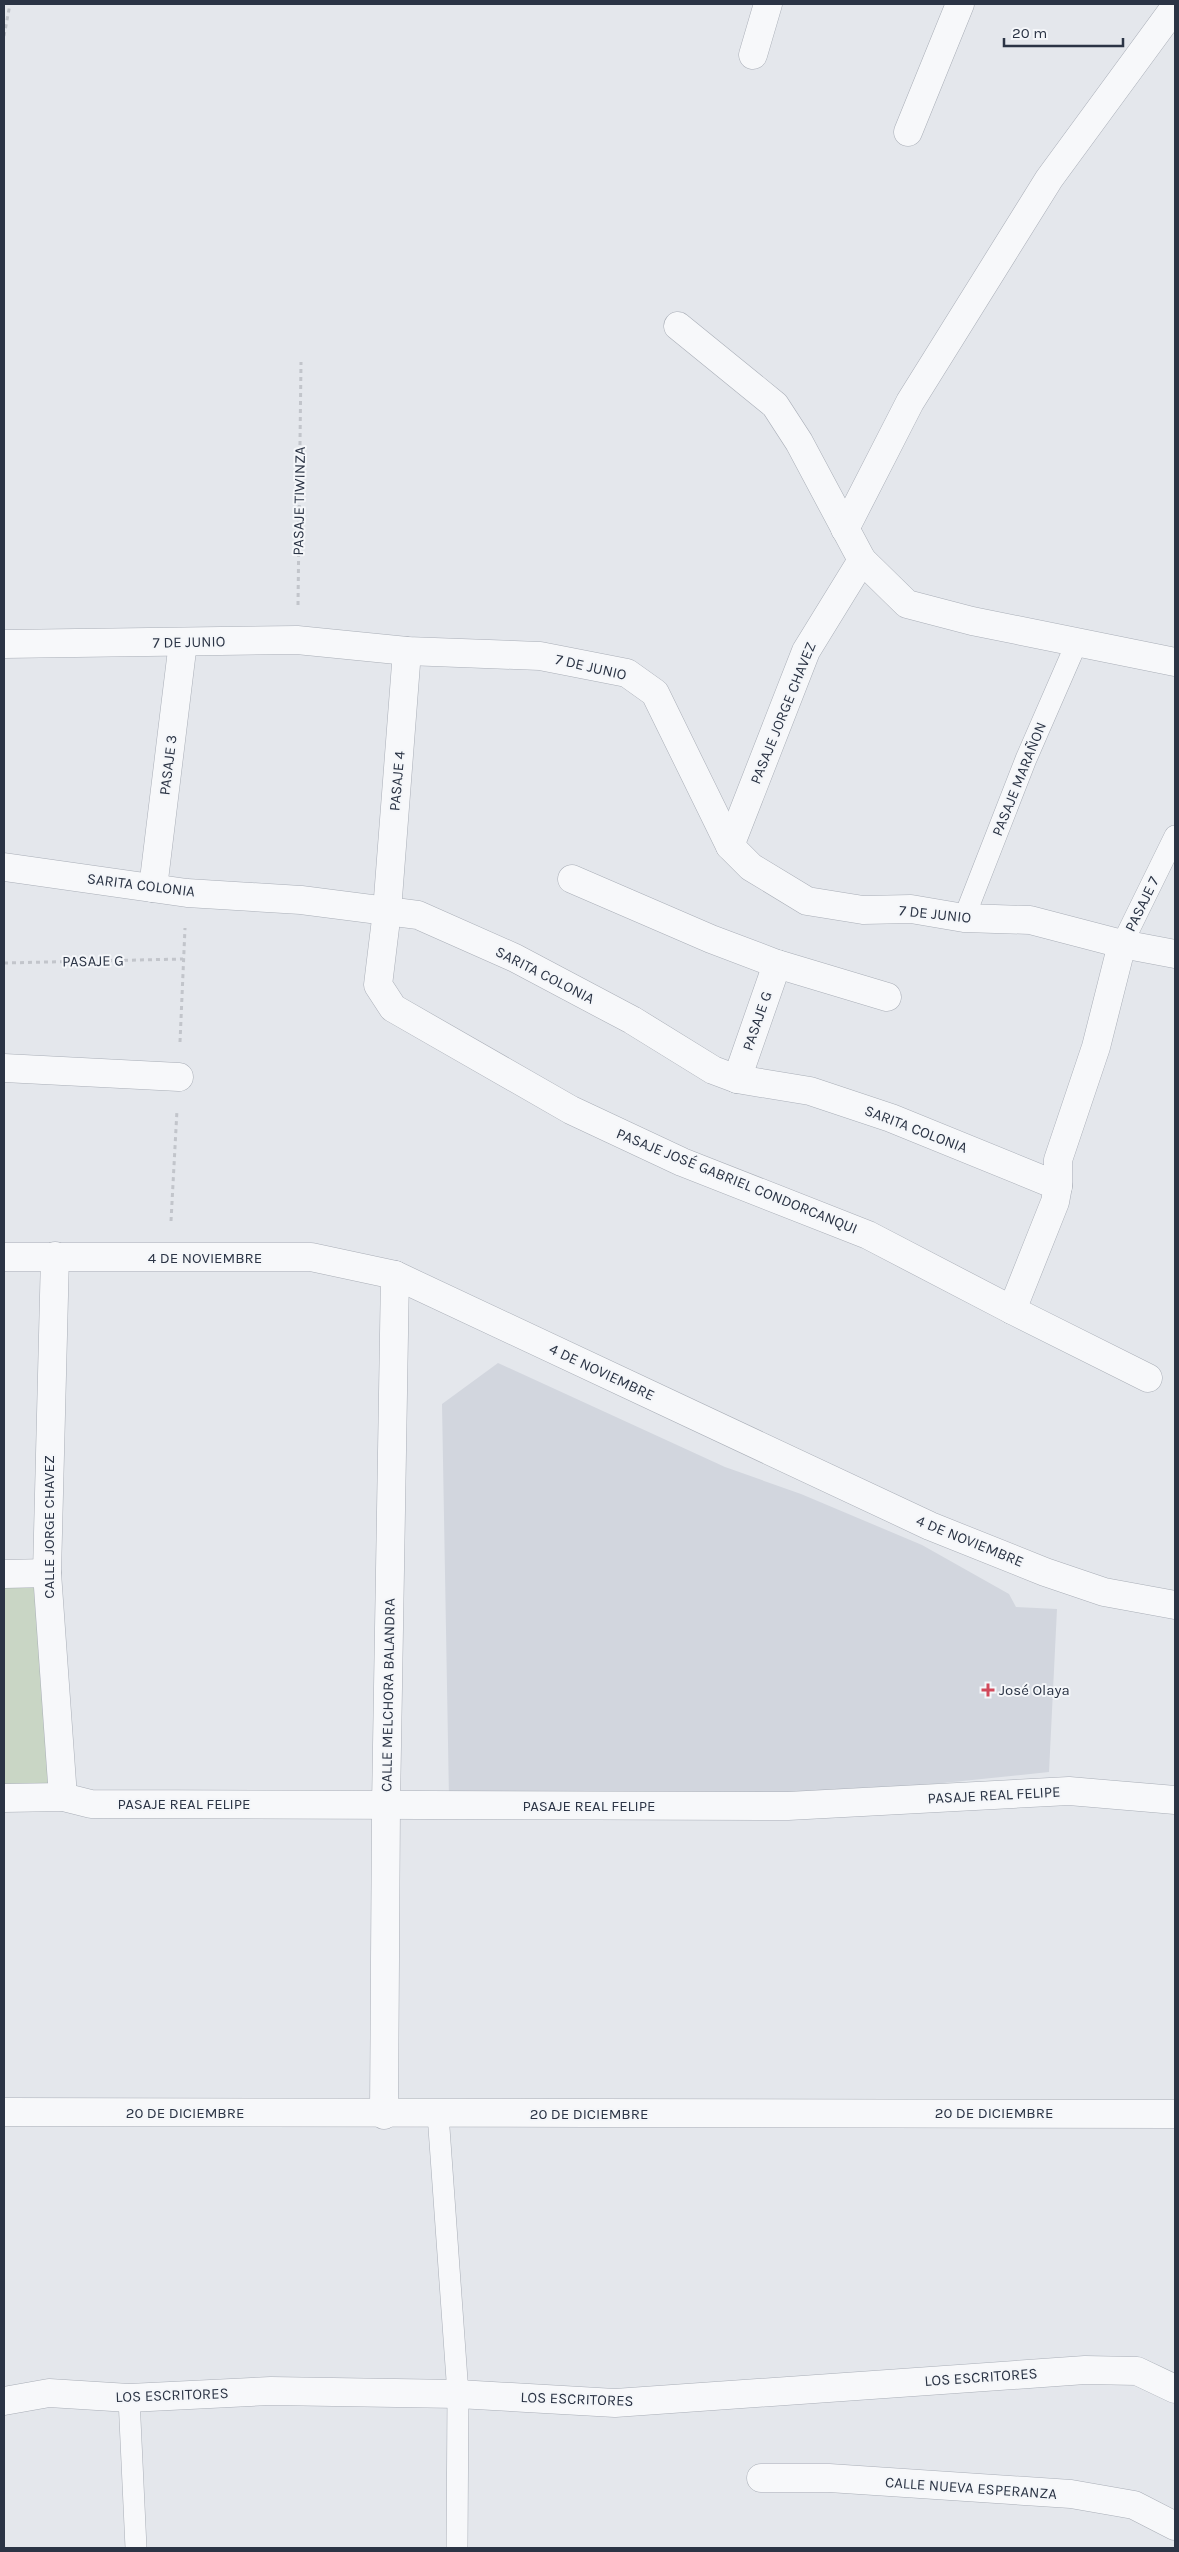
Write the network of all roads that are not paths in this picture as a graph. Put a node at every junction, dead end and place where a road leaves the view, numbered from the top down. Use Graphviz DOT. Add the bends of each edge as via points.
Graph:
graph roads {
  1 [pos="768,4"];
  2 [pos="960,4"];
  3 [pos="1175,7"];
  4 [pos="753,55"];
  5 [pos="908,132"];
  6 [pos="678,326"];
  7 [pos="846,529"];
  8 [pos="862,560"];
  9 [pos="182,642"];
  10 [pos="1077,642"];
  11 [pos="4,644"];
  12 [pos="407,650"];
  13 [pos="1175,662"];
  14 [pos="1175,836"];
  15 [pos="730,846"];
  16 [pos="4,867"];
  17 [pos="572,879"];
  18 [pos="153,888"];
  19 [pos="387,911"];
  20 [pos="964,918"];
  21 [pos="1122,944"];
  22 [pos="1175,954"];
  23 [pos="777,964"];
  24 [pos="887,997"];
  25 [pos="4,1068"];
  26 [pos="180,1076"];
  27 [pos="737,1079"];
  28 [pos="1058,1186"];
  29 [pos="55,1256"];
  30 [pos="4,1257"];
  31 [pos="395,1276"];
  32 [pos="1012,1310"];
  33 [pos="1148,1378"];
  34 [pos="46,1573"];
  35 [pos="4,1574"];
  36 [pos="1175,1605"];
  37 [pos="62,1796"];
  38 [pos="4,1798"];
  39 [pos="1175,1800"];
  40 [pos="386,1805"];
  41 [pos="4,2112"];
  42 [pos="438,2114"];
  43 [pos="1175,2114"];
  44 [pos="384,2115"];
  45 [pos="1175,2389"];
  46 [pos="458,2394"];
  47 [pos="128,2398"];
  48 [pos="4,2401"];
  49 [pos="761,2478"];
  50 [pos="1175,2526"];
  51 [pos="136,2548"];
  52 [pos="458,2548"];
  1 -- 4 [label="street"];
  2 -- 5 [label="street"];
  3 -- 7 [label="street" via="1049,178 910,402"];
  6 -- 7 [label="street" via="775,405"];
  7 -- 8 [label="street"];
  8 -- 10 [label="street" via="908,604 972,621"];
  8 -- 15 [label="street, PASAJE JORGE CHAVEZ" via="806,651"];
  9 -- 11 [label="street, 7 DE JUNIO"];
  9 -- 12 [label="street, 7 DE JUNIO" via="297,640"];
  9 -- 18 [label="street, PASAJE 3"];
  10 -- 13 [label="street"];
  10 -- 20 [label="lane, PASAJE MARAÑON" via="1026,759"];
  12 -- 15 [label="street, 7 DE JUNIO" via="540,656 627,672 655,692"];
  12 -- 19 [label="street, PASAJE 4"];
  14 -- 21 [label="lane, PASAJE 7"];
  15 -- 20 [label="street, 7 DE JUNIO" via="751,867 807,901 863,910 910,909"];
  16 -- 18 [label="street, SARITA COLONIA"];
  17 -- 23 [label="street"];
  18 -- 19 [label="street, SARITA COLONIA" via="301,900"];
  19 -- 27 [label="street, SARITA COLONIA" via="418,915 515,958 632,1020 713,1070"];
  19 -- 32 [label="street, PASAJE JOSÉ GABRIEL CONDORCANQUI" via="378,985 393,1008 571,1110 682,1162 868,1235"];
  20 -- 21 [label="street, 7 DE JUNIO" via="1030,920"];
  21 -- 22 [label="street, 7 DE JUNIO"];
  21 -- 28 [label="street" via="1096,1047 1058,1160"];
  23 -- 24 [label="street"];
  23 -- 27 [label="street, PASAJE G"];
  25 -- 26 [label="street"];
  27 -- 28 [label="street, SARITA COLONIA" via="810,1091 891,1118"];
  28 -- 32 [label="street" via="1055,1202"];
  29 -- 30 [label="street, 4 DE NOVIEMBRE"];
  29 -- 31 [label="street, 4 DE NOVIEMBRE" via="311,1257"];
  29 -- 34 [label="street, CALLE JORGE CHAVEZ"];
  31 -- 36 [label="street, 4 DE NOVIEMBRE" via="930,1526 1104,1592"];
  31 -- 40 [label="street, CALLE MELCHORA BALANDRA"];
  32 -- 33 [label="street, PASAJE JOSÉ GABRIEL CONDORCANQUI"];
  34 -- 35 [label="street"];
  34 -- 37 [label="street, CALLE JORGE CHAVEZ"];
  37 -- 38 [label="street, PASAJE REAL FELIPE"];
  37 -- 40 [label="street, PASAJE REAL FELIPE" via="91,1804"];
  39 -- 40 [label="street, PASAJE REAL FELIPE" via="1069,1791 788,1806"];
  40 -- 44 [label="street, CALLE MELCHORA BALANDRA"];
  41 -- 44 [label="street, 20 DE DICIEMBRE"];
  42 -- 43 [label="street, 20 DE DICIEMBRE"];
  42 -- 44 [label="street, 20 DE DICIEMBRE"];
  42 -- 46 [label="lane"];
  45 -- 46 [label="street, LOS ESCRITORES" via="1137,2371 1085,2370 615,2403"];
  46 -- 47 [label="street, LOS ESCRITORES" via="271,2392"];
  46 -- 52 [label="lane"];
  47 -- 48 [label="street, LOS ESCRITORES" via="49,2393"];
  47 -- 51 [label="lane"];
  49 -- 50 [label="street, CALLE NUEVA ESPERANZA" via="829,2478 1071,2494 1134,2505"];
}
